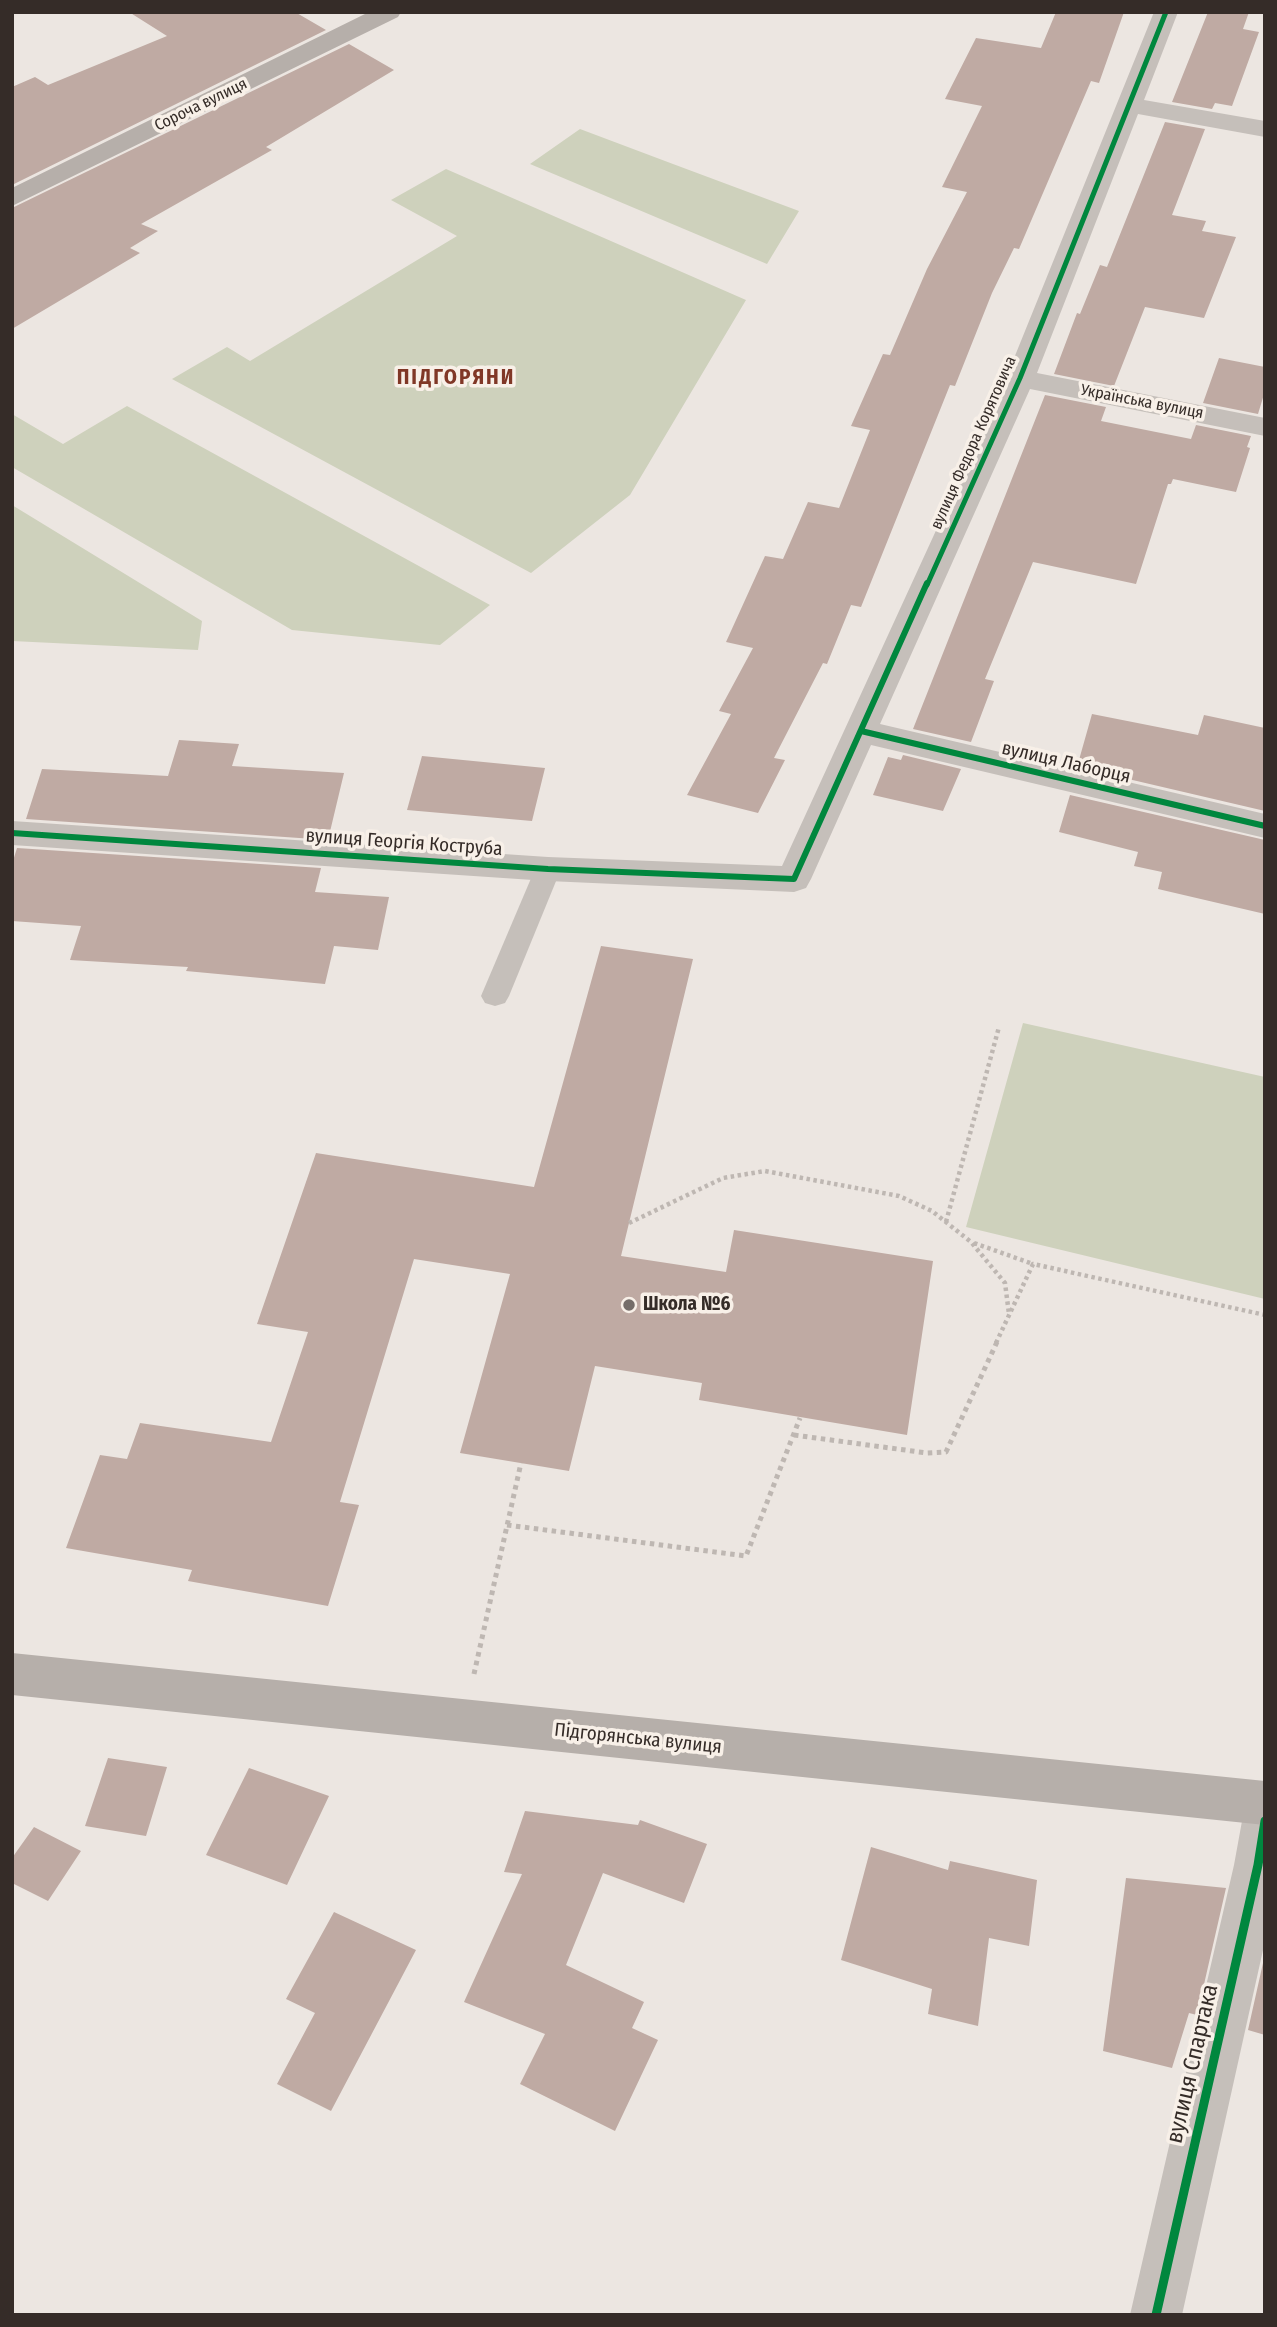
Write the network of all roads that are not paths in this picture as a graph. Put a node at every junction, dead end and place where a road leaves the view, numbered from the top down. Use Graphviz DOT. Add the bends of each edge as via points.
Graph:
graph roads {
  1 [pos="389,12"];
  2 [pos="1166,12"];
  3 [pos="1128,105"];
  4 [pos="1265,129"];
  5 [pos="12,198"];
  6 [pos="1020,378"];
  7 [pos="1265,427"];
  8 [pos="861,731"];
  9 [pos="1265,826"];
  10 [pos="12,833"];
  11 [pos="548,869"];
  12 [pos="794,879"];
  13 [pos="495,996"];
  14 [pos="12,1674"];
  15 [pos="1265,1802"];
  16 [pos="1265,1821"];
  17 [pos="1156,2315"];
  1 -- 5 [label="main road, Сороча вулиця"];
  2 -- 3 [label="street, вулиця Федора Корятовича"];
  3 -- 4 [label="street"];
  3 -- 6 [label="street, вулиця Федора Корятовича"];
  6 -- 7 [label="street, Українська вулиця"];
  6 -- 8 [label="street, вулиця Федора Корятовича"];
  8 -- 9 [label="street, вулиця Лаборця"];
  8 -- 12 [label="street, вулиця Федора Корятовича"];
  10 -- 11 [label="street, вулиця Георгія Коструба"];
  11 -- 12 [label="street, вулиця Георгія Коструба"];
  11 -- 13 [label="lane"];
  14 -- 15 [label="main road, Підгорянська вулиця"];
  16 -- 17 [label="street, вулиця Спартака"];
}
